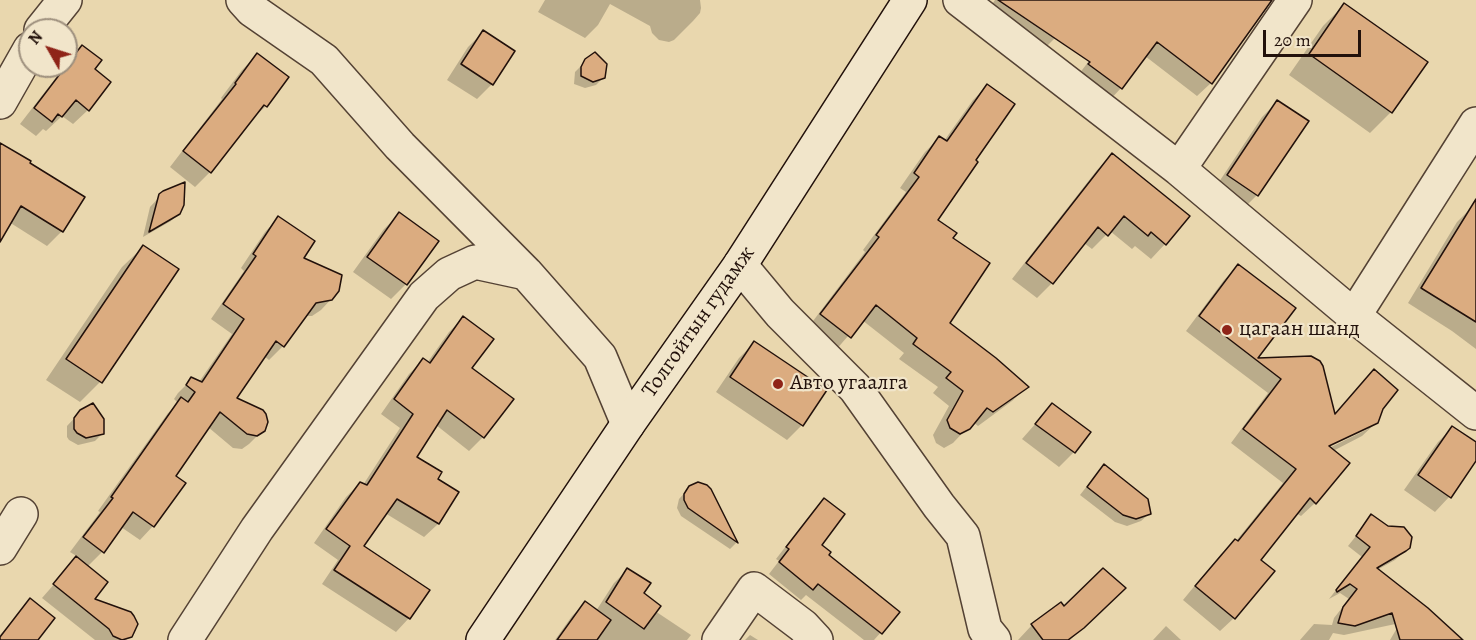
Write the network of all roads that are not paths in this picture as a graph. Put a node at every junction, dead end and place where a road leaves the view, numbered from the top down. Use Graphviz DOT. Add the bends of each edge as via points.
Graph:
graph roads {
  1 [pos="65,0"];
  2 [pos="910,0"];
  3 [pos="960,0"];
  4 [pos="1295,0"];
  5 [pos="242,3"];
  6 [pos="51,18"];
  7 [pos="18,70"];
  8 [pos="0,102"];
  9 [pos="1476,124"];
  10 [pos="1179,169"];
  11 [pos="740,265"];
  12 [pos="526,273"];
  13 [pos="1354,316"];
  14 [pos="1476,413"];
  15 [pos="628,424"];
  16 [pos="21,514"];
  17 [pos="0,548"];
  18 [pos="185,640"];
  19 [pos="483,640"];
  20 [pos="719,640"];
  21 [pos="816,640"];
  22 [pos="994,640"];
  1 -- 6 [label="street"];
  2 -- 11 [label="street, Толгойтын гудамж"];
  3 -- 10 [label="street"];
  4 -- 10 [label="street"];
  5 -- 12 [label="street" via="324,60 400,146"];
  7 -- 8 [label="street"];
  9 -- 13 [label="street"];
  10 -- 13 [label="street"];
  11 -- 15 [label="street, Толгойтын гудамж"];
  11 -- 22 [label="street" via="780,313 855,388 963,536 985,629"];
  12 -- 15 [label="street" via="600,357"];
  12 -- 18 [label="street" via="475,262 449,274 424,296 257,529"];
  13 -- 14 [label="street"];
  15 -- 19 [label="street, Толгойтын гудамж"];
  16 -- 17 [label="street"];
  20 -- 21 [label="street" via="754,589"];
}
